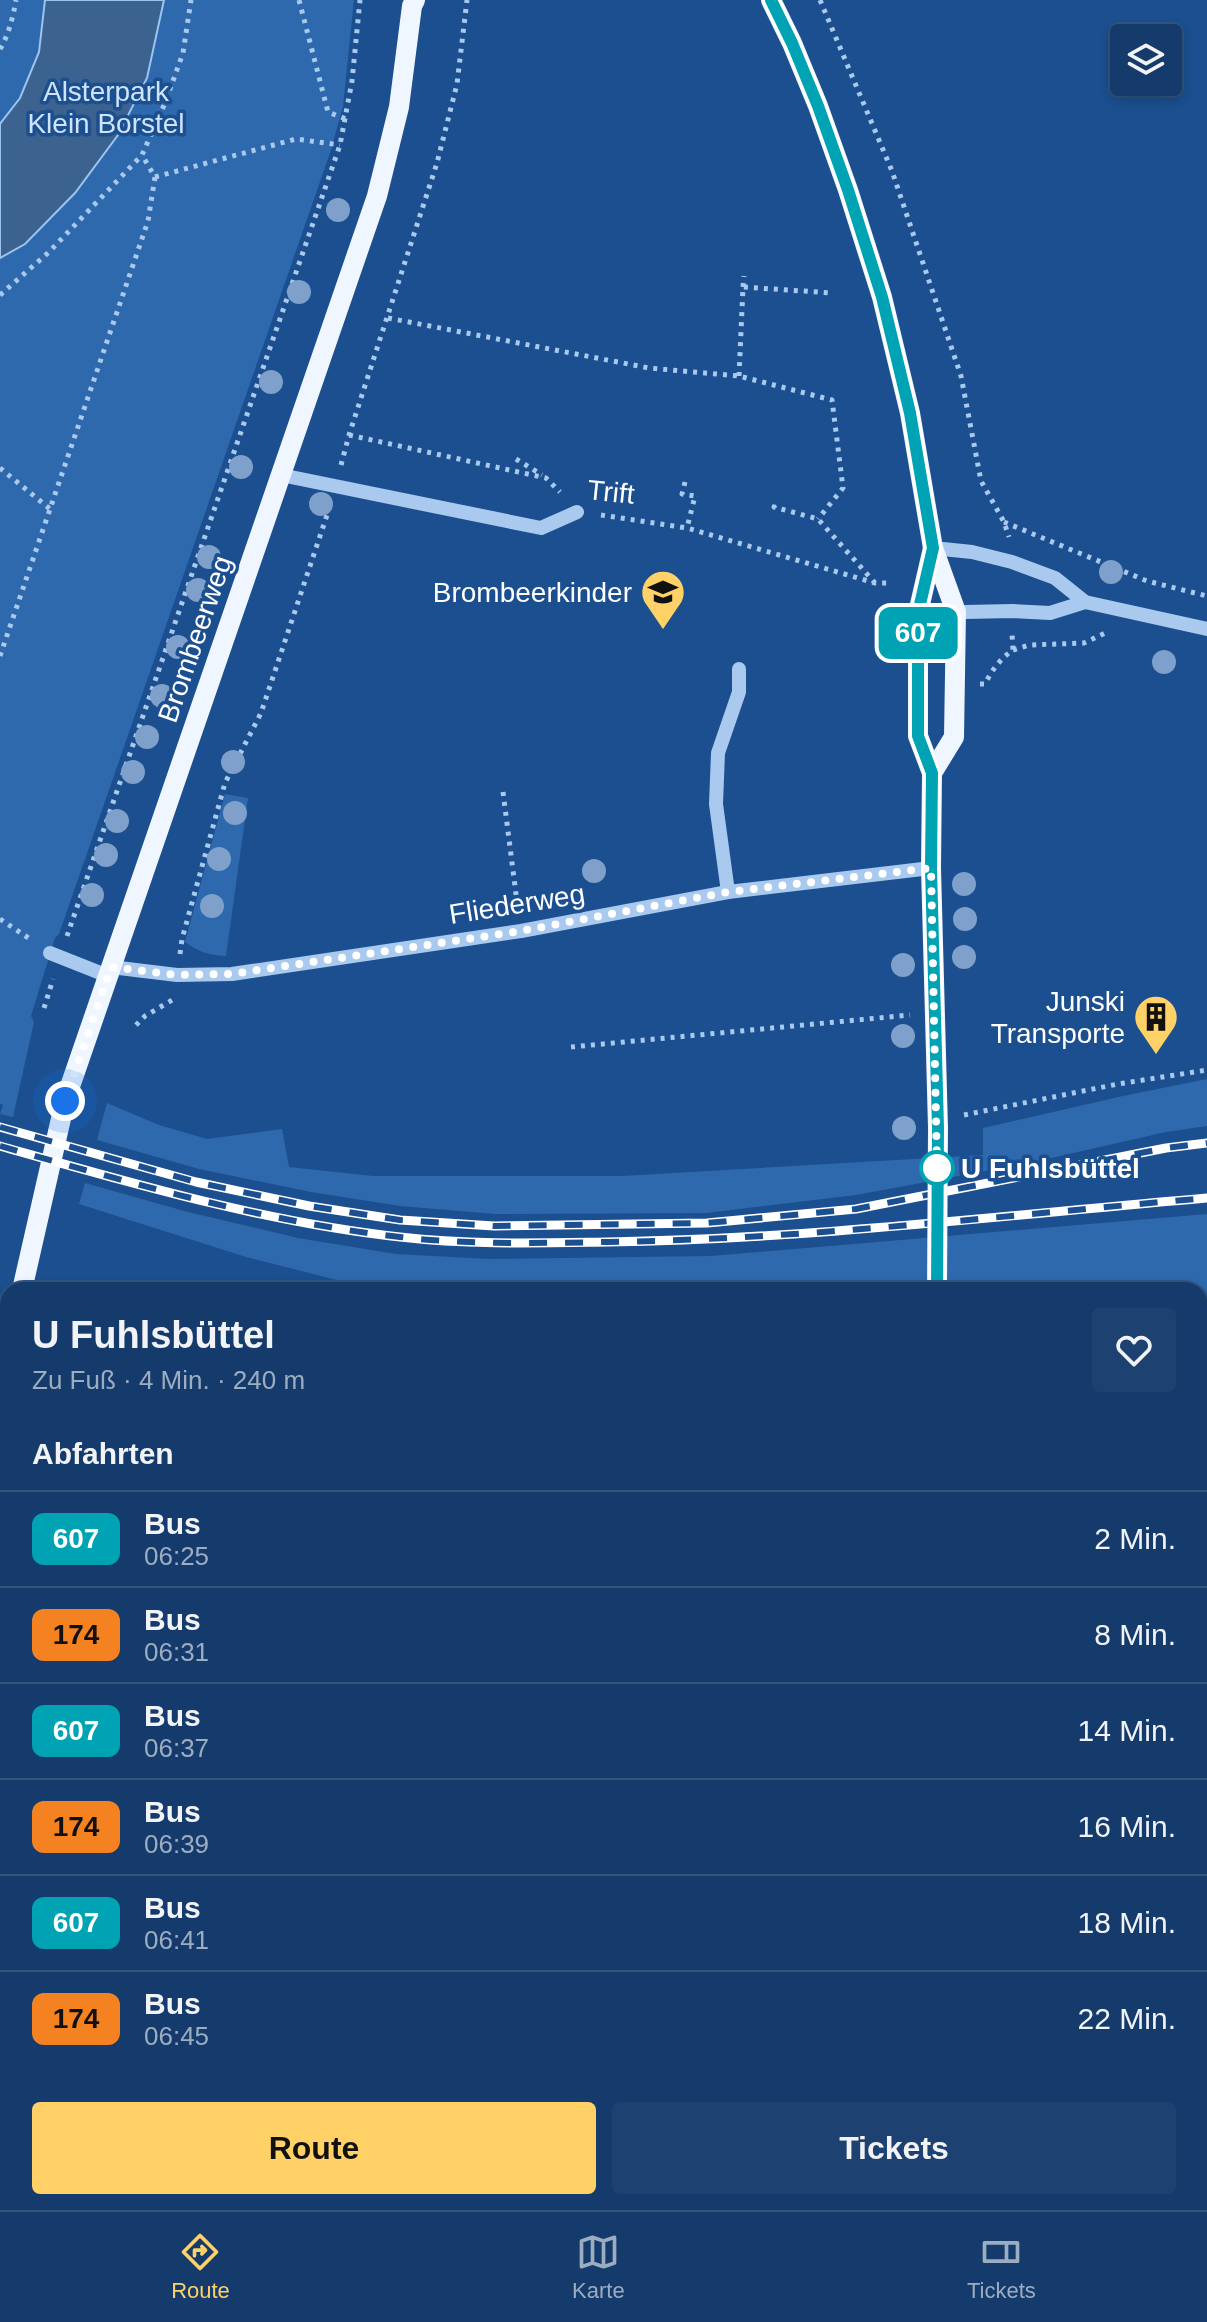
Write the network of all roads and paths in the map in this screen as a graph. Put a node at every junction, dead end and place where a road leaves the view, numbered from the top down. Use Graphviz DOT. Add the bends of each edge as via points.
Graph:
graph roads {
  1 [pos="16,0"];
  2 [pos="191,0"];
  3 [pos="299,0"];
  4 [pos="360,0"];
  5 [pos="467,0"];
  6 [pos="771,0"];
  7 [pos="820,0"];
  8 [pos="412,2"];
  9 [pos="0,49"];
  10 [pos="346,119"];
  11 [pos="340,145"];
  12 [pos="142,155"];
  13 [pos="155,177"];
  14 [pos="744,276"];
  15 [pos="743,287"];
  16 [pos="832,293"];
  17 [pos="0,295"];
  18 [pos="388,318"];
  19 [pos="739,376"];
  20 [pos="349,435"];
  21 [pos="516,459"];
  22 [pos="0,468"];
  23 [pos="281,475"];
  24 [pos="546,478"];
  25 [pos="685,482"];
  26 [pos="336,488"];
  27 [pos="775,505"];
  28 [pos="50,509"];
  29 [pos="577,512"];
  30 [pos="818,519"];
  31 [pos="1004,522"];
  32 [pos="687,528"];
  33 [pos="1010,541"];
  34 [pos="933,548"];
  35 [pos="875,583"];
  36 [pos="887,583"];
  37 [pos="1207,596"];
  38 [pos="1085,602"];
  39 [pos="956,612"];
  40 [pos="918,613"];
  41 [pos="1207,629"];
  42 [pos="1012,632"];
  43 [pos="1084,643"];
  44 [pos="1013,650"];
  45 [pos="0,656"];
  46 [pos="739,669"];
  47 [pos="974,684"];
  48 [pos="932,773"];
  49 [pos="503,792"];
  50 [pos="931,868"];
  51 [pos="728,892"];
  52 [pos="0,919"];
  53 [pos="521,931"];
  54 [pos="182,939"];
  55 [pos="55,956"];
  56 [pos="110,971"];
  57 [pos="174,1001"];
  58 [pos="44,1008"];
  59 [pos="935,1013"];
  60 [pos="136,1025"];
  61 [pos="571,1047"];
  62 [pos="1207,1070"];
  63 [pos="938,1122"];
  64 [pos="24,1282"];
  65 [pos="937,1282"];
  1 -- 9 [label="path"];
  2 -- 12 [label="path" via="183,53"];
  3 -- 10 [label="path" via="328,112"];
  4 -- 10 [label="path"];
  5 -- 18 [label="path" via="454,97"];
  6 -- 34 [label="main road" via="818,106 882,297 910,413"];
  7 -- 31 [label="path" via="892,171 961,376 981,481"];
  8 -- 23 [label="main road, Brombeerweg" via="399,107 377,196"];
  10 -- 11 [label="path"];
  11 -- 13 [label="path" via="296,139"];
  11 -- 55 [label="path"];
  12 -- 13 [label="path"];
  12 -- 17 [label="path"];
  13 -- 28 [label="path" via="148,221"];
  14 -- 15 [label="path"];
  15 -- 16 [label="path"];
  15 -- 19 [label="path"];
  18 -- 19 [label="path" via="649,368"];
  18 -- 20 [label="path"];
  19 -- 30 [label="path" via="832,400 843,488"];
  20 -- 24 [label="path"];
  20 -- 26 [label="path"];
  21 -- 24 [label="path"];
  22 -- 28 [label="path"];
  23 -- 26 [label="street, Trift"];
  23 -- 56 [label="main road, Brombeerweg"];
  24 -- 29 [label="path"];
  25 -- 32 [label="path" via="682,494 695,496"];
  26 -- 29 [label="street, Trift" via="541,528"];
  26 -- 54 [label="path" via="261,713 225,783"];
  27 -- 30 [label="path"];
  28 -- 45 [label="path"];
  29 -- 32 [label="path, Trift"];
  30 -- 35 [label="path"];
  31 -- 33 [label="path"];
  31 -- 37 [label="path" via="1147,581"];
  32 -- 35 [label="path, Trift"];
  34 -- 38 [label="street" via="1012,562 1055,578"];
  34 -- 39 [label="main road"];
  34 -- 40 [label="main road"];
  35 -- 36 [label="path, Trift"];
  38 -- 39 [label="street" via="1050,613"];
  38 -- 41 [label="street"];
  39 -- 40 [label="street"];
  39 -- 48 [label="main road" via="954,737"];
  40 -- 48 [label="main road" via="918,736"];
  42 -- 44 [label="path"];
  43 -- 44 [label="path"];
  44 -- 47 [label="path" via="985,684"];
  46 -- 51 [label="street" via="739,692 718,753 716,804"];
  48 -- 50 [label="main road"];
  49 -- 53 [label="path"];
  50 -- 51 [label="street, Fliederweg"];
  50 -- 59 [label="main road"];
  51 -- 53 [label="street, Fliederweg"];
  52 -- 55 [label="path"];
  53 -- 56 [label="street, Fliederweg" via="232,974"];
  55 -- 56 [label="street, Fliederweg"];
  55 -- 58 [label="path"];
  56 -- 64 [label="main road, Brombeerweg" via="65,1101"];
  57 -- 60 [label="path"];
  59 -- 61 [label="path"];
  59 -- 63 [label="main road"];
  62 -- 63 [label="path"];
  63 -- 65 [label="main road, bridge"];
}
